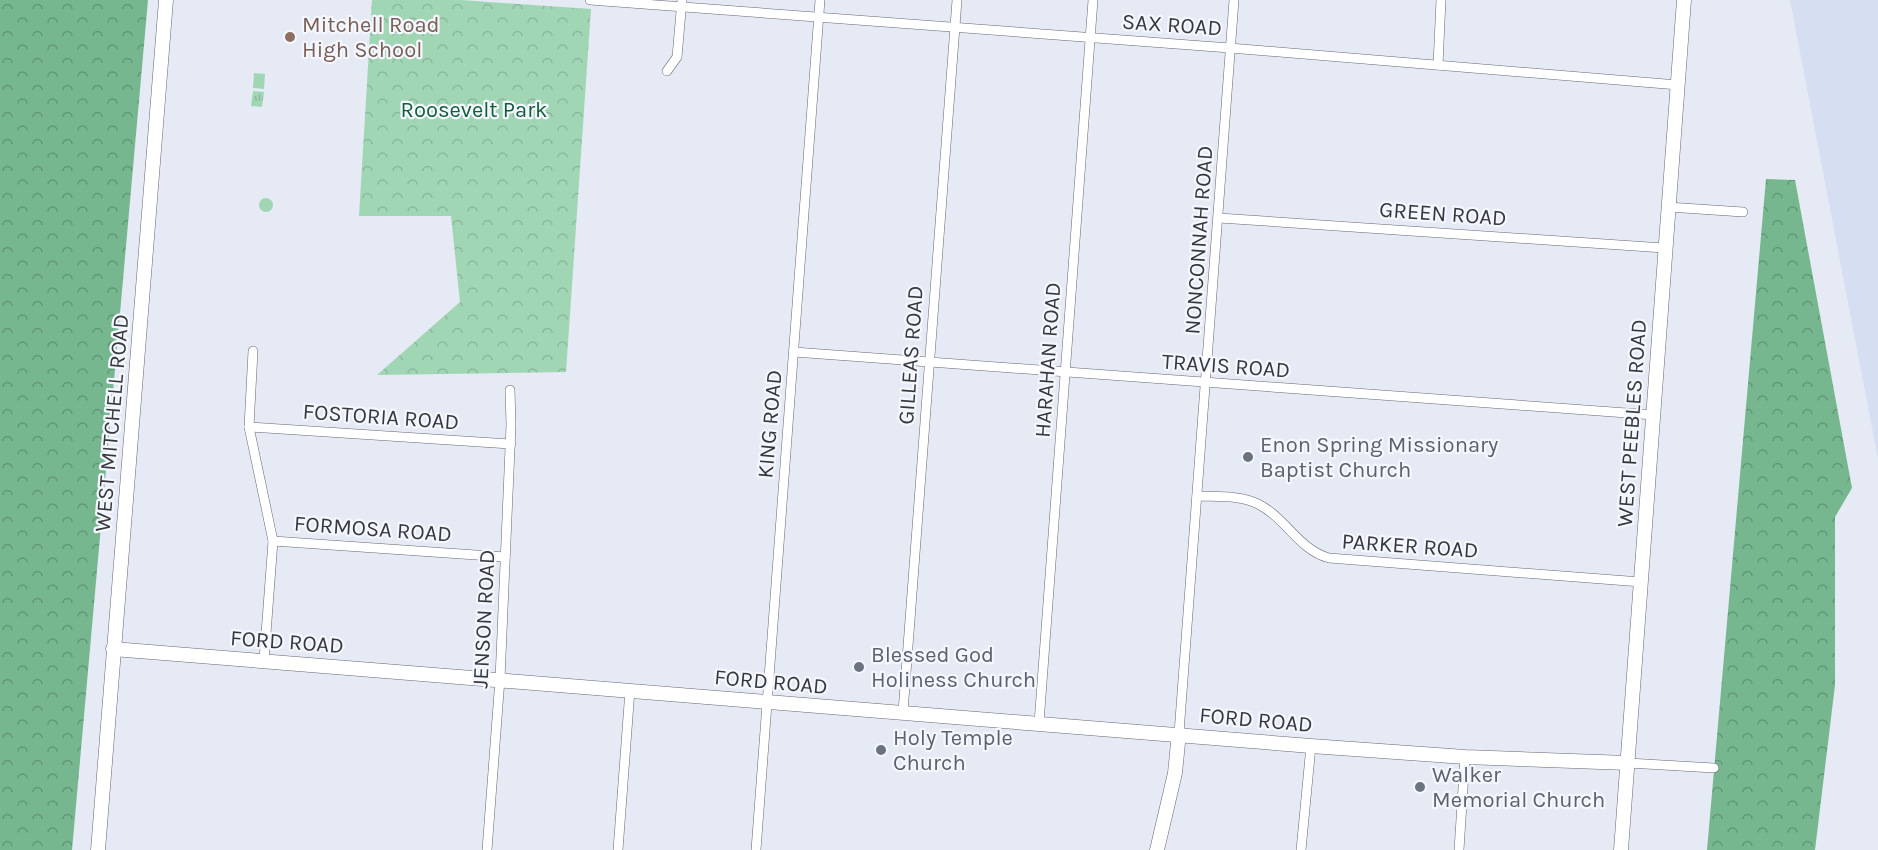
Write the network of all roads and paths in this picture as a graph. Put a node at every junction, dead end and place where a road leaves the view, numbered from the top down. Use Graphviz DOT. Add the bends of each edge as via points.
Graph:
graph roads {
  1 [pos="166,0"];
  2 [pos="590,0"];
  3 [pos="820,0"];
  4 [pos="957,0"];
  5 [pos="1093,0"];
  6 [pos="1234,0"];
  7 [pos="1441,0"];
  8 [pos="1684,0"];
  9 [pos="681,4"];
  10 [pos="818,17"];
  11 [pos="954,27"];
  12 [pos="1091,38"];
  13 [pos="1230,48"];
  14 [pos="1438,65"];
  15 [pos="667,71"];
  16 [pos="1678,85"];
  17 [pos="1668,207"];
  18 [pos="1743,212"];
  19 [pos="1219,218"];
  20 [pos="1664,248"];
  21 [pos="253,351"];
  22 [pos="794,352"];
  23 [pos="929,363"];
  24 [pos="1066,372"];
  25 [pos="1206,383"];
  26 [pos="510,390"];
  27 [pos="1654,415"];
  28 [pos="249,427"];
  29 [pos="511,444"];
  30 [pos="1197,496"];
  31 [pos="273,541"];
  32 [pos="505,557"];
  33 [pos="1641,582"];
  34 [pos="113,649"];
  35 [pos="264,660"];
  36 [pos="500,679"];
  37 [pos="630,690"];
  38 [pos="767,701"];
  39 [pos="903,712"];
  40 [pos="1039,723"];
  41 [pos="1179,733"];
  42 [pos="1311,746"];
  43 [pos="1465,758"];
  44 [pos="1628,763"];
  45 [pos="1714,768"];
  46 [pos="98,850"];
  47 [pos="487,850"];
  48 [pos="618,850"];
  49 [pos="756,850"];
  50 [pos="1157,850"];
  51 [pos="1301,850"];
  52 [pos="1458,850"];
  53 [pos="1621,850"];
  1 -- 34 [label="main road, WEST MITCHELL ROAD"];
  2 -- 9 [label="street, SAX ROAD"];
  3 -- 10 [label="street, KING ROAD"];
  4 -- 11 [label="street, GILLEAS ROAD"];
  5 -- 12 [label="street, HARAHAN ROAD"];
  6 -- 13 [label="street, NONCONNAH ROAD"];
  7 -- 14 [label="street"];
  8 -- 16 [label="main road, WEST PEEBLES ROAD"];
  9 -- 10 [label="street, SAX ROAD"];
  9 -- 15 [label="street" via="677,57"];
  10 -- 11 [label="street, SAX ROAD"];
  10 -- 22 [label="street, KING ROAD"];
  11 -- 12 [label="street, SAX ROAD"];
  11 -- 23 [label="street, GILLEAS ROAD"];
  12 -- 13 [label="street, SAX ROAD"];
  12 -- 24 [label="street, HARAHAN ROAD"];
  13 -- 14 [label="street, SAX ROAD"];
  13 -- 19 [label="street, NONCONNAH ROAD"];
  14 -- 16 [label="street, SAX ROAD"];
  16 -- 17 [label="main road, WEST PEEBLES ROAD"];
  17 -- 18 [label="street"];
  17 -- 20 [label="main road, WEST PEEBLES ROAD"];
  19 -- 20 [label="street, GREEN ROAD"];
  19 -- 25 [label="street, NONCONNAH ROAD"];
  20 -- 27 [label="main road, WEST PEEBLES ROAD"];
  21 -- 28 [label="street"];
  22 -- 23 [label="street, TRAVIS ROAD"];
  22 -- 38 [label="street, KING ROAD"];
  23 -- 24 [label="street, TRAVIS ROAD"];
  23 -- 39 [label="street, GILLEAS ROAD"];
  24 -- 25 [label="street, TRAVIS ROAD"];
  24 -- 40 [label="street, HARAHAN ROAD"];
  25 -- 27 [label="street, TRAVIS ROAD"];
  25 -- 30 [label="street, NONCONNAH ROAD"];
  26 -- 29 [label="street, JENSON ROAD"];
  27 -- 33 [label="main road, WEST PEEBLES ROAD"];
  28 -- 29 [label="street, FOSTORIA ROAD"];
  28 -- 31 [label="street"];
  29 -- 32 [label="street, JENSON ROAD"];
  30 -- 33 [label="street, PARKER ROAD" via="1243,499 1258,504 1311,551 1329,558"];
  30 -- 41 [label="street, NONCONNAH ROAD"];
  31 -- 32 [label="street, FORMOSA ROAD"];
  31 -- 35 [label="street"];
  32 -- 36 [label="street, JENSON ROAD"];
  33 -- 44 [label="main road, WEST PEEBLES ROAD"];
  34 -- 35 [label="main road, FORD ROAD"];
  34 -- 46 [label="main road, WEST MITCHELL ROAD"];
  35 -- 36 [label="main road, FORD ROAD"];
  36 -- 37 [label="main road, FORD ROAD"];
  36 -- 47 [label="street, JENSON ROAD"];
  37 -- 38 [label="main road, FORD ROAD"];
  37 -- 48 [label="street"];
  38 -- 39 [label="main road, FORD ROAD"];
  38 -- 49 [label="street, KING ROAD"];
  39 -- 40 [label="main road, FORD ROAD"];
  40 -- 41 [label="main road, FORD ROAD"];
  41 -- 42 [label="main road, FORD ROAD"];
  41 -- 50 [label="main road" via="1175,773"];
  42 -- 43 [label="main road, FORD ROAD"];
  42 -- 51 [label="street"];
  43 -- 44 [label="main road, FORD ROAD"];
  43 -- 52 [label="street"];
  44 -- 45 [label="street, FORD ROAD"];
  44 -- 53 [label="main road, WEST PEEBLES ROAD"];
}
